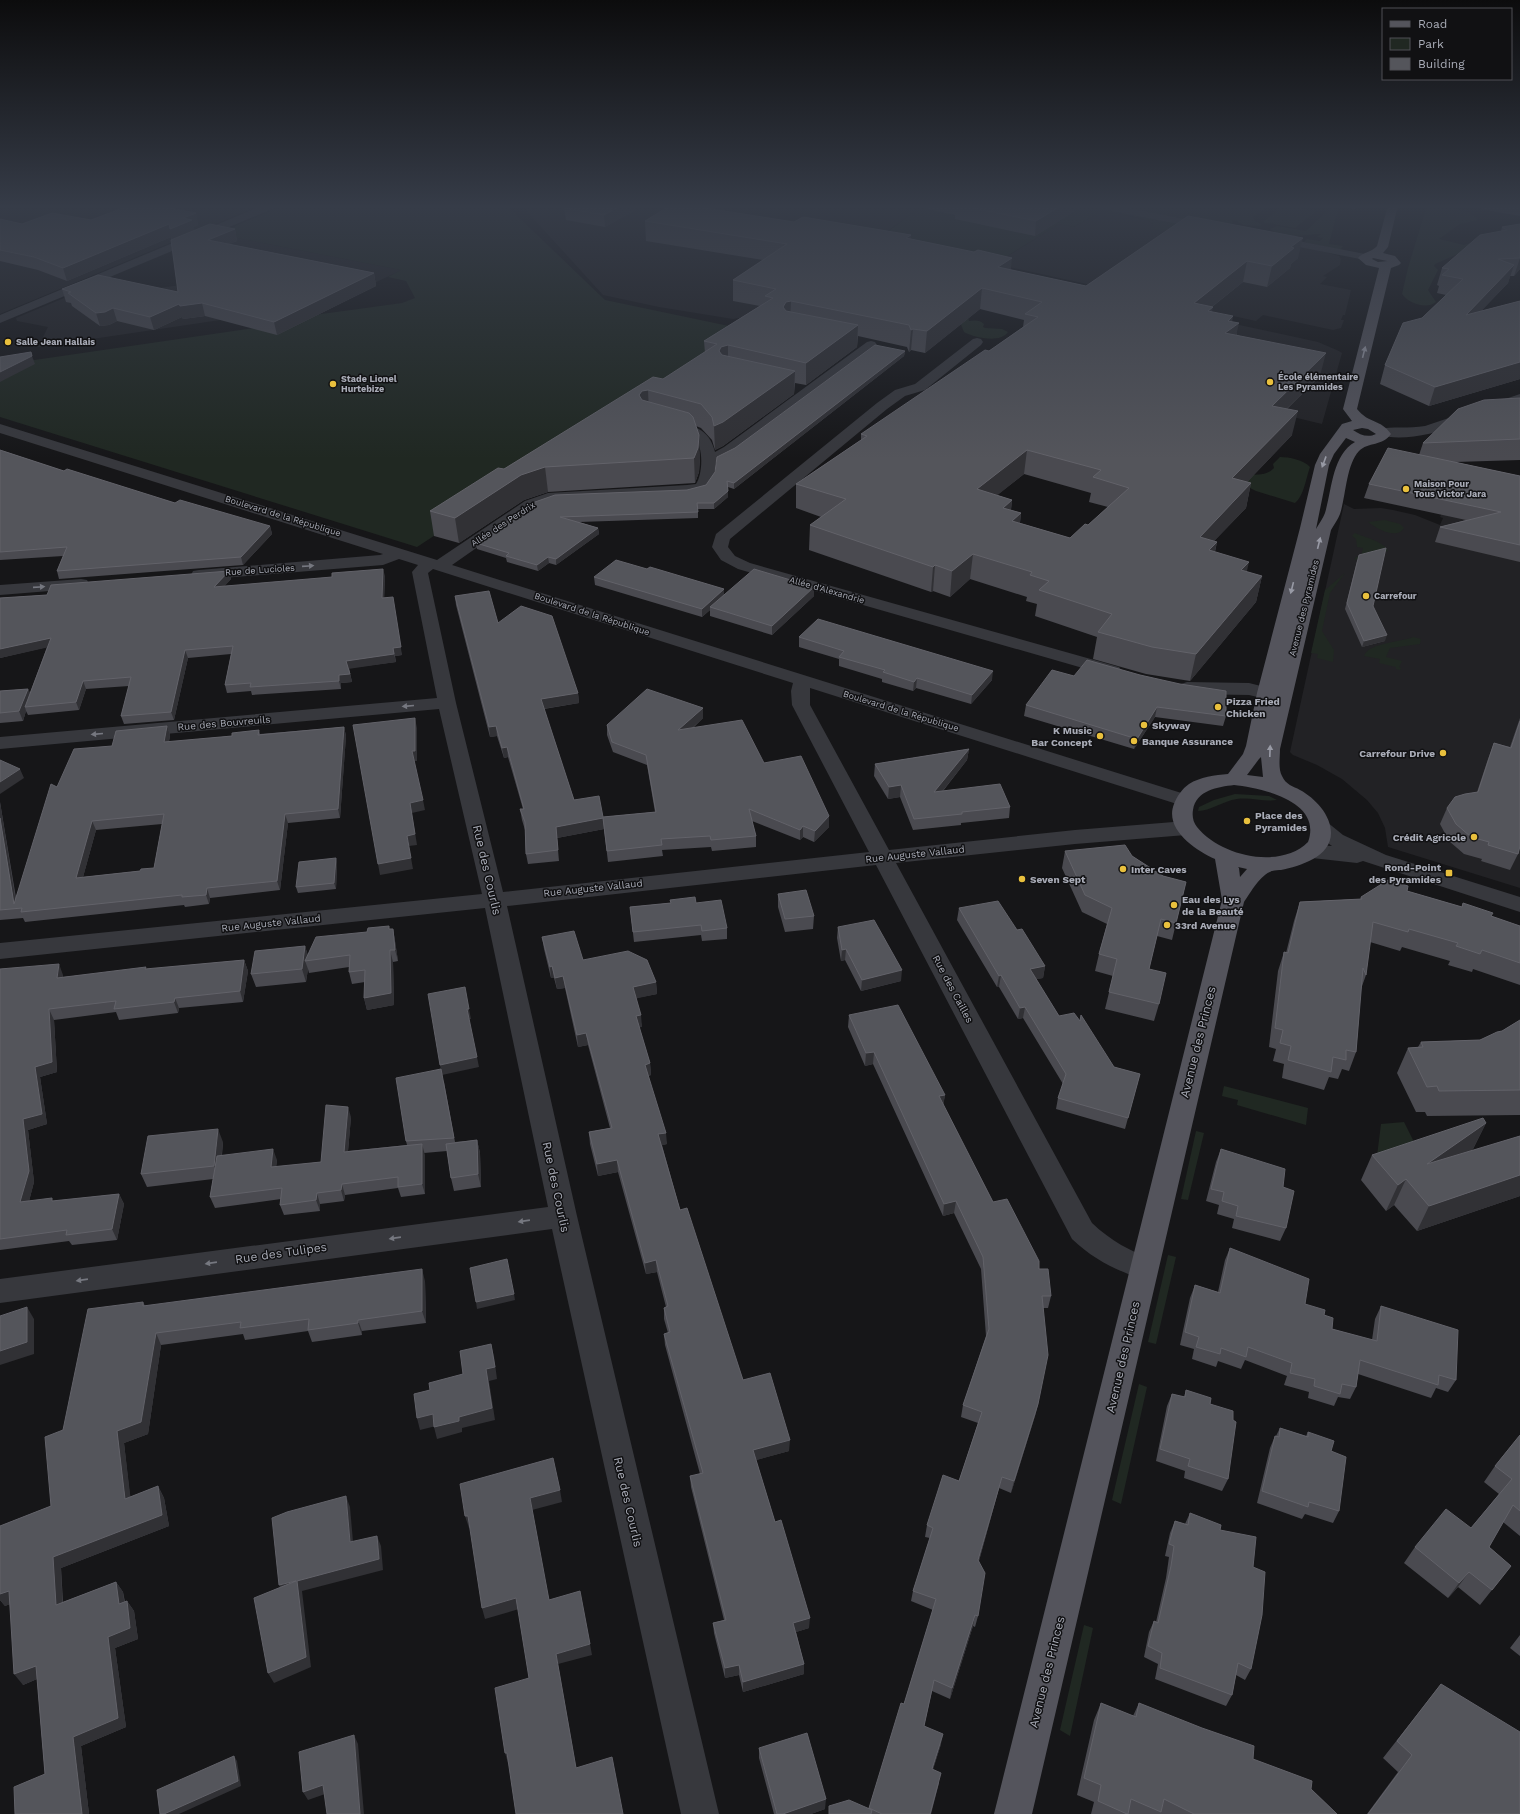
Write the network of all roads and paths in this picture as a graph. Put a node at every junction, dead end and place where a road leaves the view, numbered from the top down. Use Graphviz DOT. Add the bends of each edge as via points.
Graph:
graph roads {
  1 [pos="70,290"];
  2 [pos="1370,290"];
  3 [pos="1372,290"];
  4 [pos="0,319"];
  5 [pos="857,342"];
  6 [pos="977,342"];
  7 [pos="872,345"];
  8 [pos="887,348"];
  9 [pos="794,388"];
  10 [pos="808,391"];
  11 [pos="1520,398"];
  12 [pos="656,421"];
  13 [pos="0,428"];
  14 [pos="1346,429"];
  15 [pos="1372,432"];
  16 [pos="709,460"];
  17 [pos="398,553"];
  18 [pos="435,564"];
  19 [pos="182,576"];
  20 [pos="95,583"];
  21 [pos="0,590"];
  22 [pos="1125,675"];
  23 [pos="803,680"];
  24 [pos="1172,685"];
  25 [pos="1266,693"];
  26 [pos="447,703"];
  27 [pos="0,743"];
  28 [pos="1234,779"];
  29 [pos="1279,788"];
  30 [pos="1184,800"];
  31 [pos="1320,827"];
  32 [pos="1186,828"];
  33 [pos="1310,852"];
  34 [pos="1224,855"];
  35 [pos="882,858"];
  36 [pos="1378,860"];
  37 [pos="1267,864"];
  38 [pos="494,899"];
  39 [pos="1232,900"];
  40 [pos="1520,905"];
  41 [pos="0,951"];
  42 [pos="562,1216"];
  43 [pos="1144,1268"];
  44 [pos="0,1291"];
  45 [pos="700,1814"];
  46 [pos="1013,1814"];
  1 -- 4 [label="street"];
  2 -- 14 [label="main road" via="1338,409"];
  15 -- 3 [label="main road, one-way" via="1350,409"];
  5 -- 7 [label="street"];
  6 -- 22 [label="street, Allée d'Alexandrie" via="920,387 900,393 882,406 722,537 720,547 726,557 744,566"];
  7 -- 8 [label="street"];
  7 -- 10 [label="street"];
  9 -- 10 [label="street"];
  10 -- 16 [label="street" via="729,450"];
  11 -- 15 [label="street" via="1428,430 1411,433"];
  12 -- 16 [label="street, Allée des Perdrix" via="696,432 704,441"];
  13 -- 17 [label="street, Boulevard de la République"];
  14 -- 15 [label="main road" via="1355,424"];
  14 -- 25 [label="main road, Avenue des Pyramides, one-way" via="1322,465"];
  29 -- 15 [label="main road, Avenue des Pyramides, one-way" via="1271,775 1270,748 1323,530 1332,514 1345,462 1354,448"];
  16 -- 18 [label="street, Allée des Perdrix" via="705,483 695,489 543,498"];
  17 -- 18 [label="street, Boulevard de la République"];
  19 -- 17 [label="street, Rue de Lucioles, one-way" via="376,561"];
  18 -- 23 [label="street, Boulevard de la République"];
  18 -- 26 [label="street, Rue des Courlis" via="420,572"];
  21 -- 20 [label="street, one-way"];
  23 -- 30 [label="street, Boulevard de la République"];
  23 -- 35 [label="street, Rue des Cailles" via="800,691 801,705"];
  24 -- 25 [label="street" via="1208,689 1249,689"];
  25 -- 28 [label="main road, Avenue des Pyramides" via="1256,746"];
  26 -- 27 [label="street, Rue des Bouvreuils, one-way"];
  26 -- 38 [label="street, Rue des Courlis"];
  28 -- 29 [label="main road"];
  28 -- 30 [label="main road" via="1218,780 1203,785 1192,791"];
  29 -- 31 [label="main road" via="1300,799 1310,808"];
  30 -- 32 [label="main road" via="1182,813"];
  31 -- 33 [label="main road" via="1319,841"];
  31 -- 36 [label="street" via="1336,840"];
  32 -- 34 [label="main road" via="1200,841"];
  32 -- 35 [label="street, Rue Auguste Vallaud"];
  33 -- 36 [label="street"];
  33 -- 37 [label="main road" via="1284,863"];
  34 -- 37 [label="main road" via="1245,862"];
  34 -- 39 [label="main road, Avenue des Princes"];
  35 -- 38 [label="street, Rue Auguste Vallaud"];
  35 -- 43 [label="street, Rue des Cailles" via="1082,1231 1099,1248 1114,1257"];
  36 -- 40 [label="street"];
  37 -- 39 [label="main road, Avenue des Princes" via="1254,874"];
  38 -- 41 [label="street, Rue Auguste Vallaud"];
  38 -- 42 [label="street, Rue des Courlis"];
  39 -- 43 [label="main road, Avenue des Princes"];
  42 -- 44 [label="street, Rue des Tulipes, one-way"];
  42 -- 45 [label="street, Rue des Courlis"];
  43 -- 46 [label="main road, Avenue des Princes"];
}
